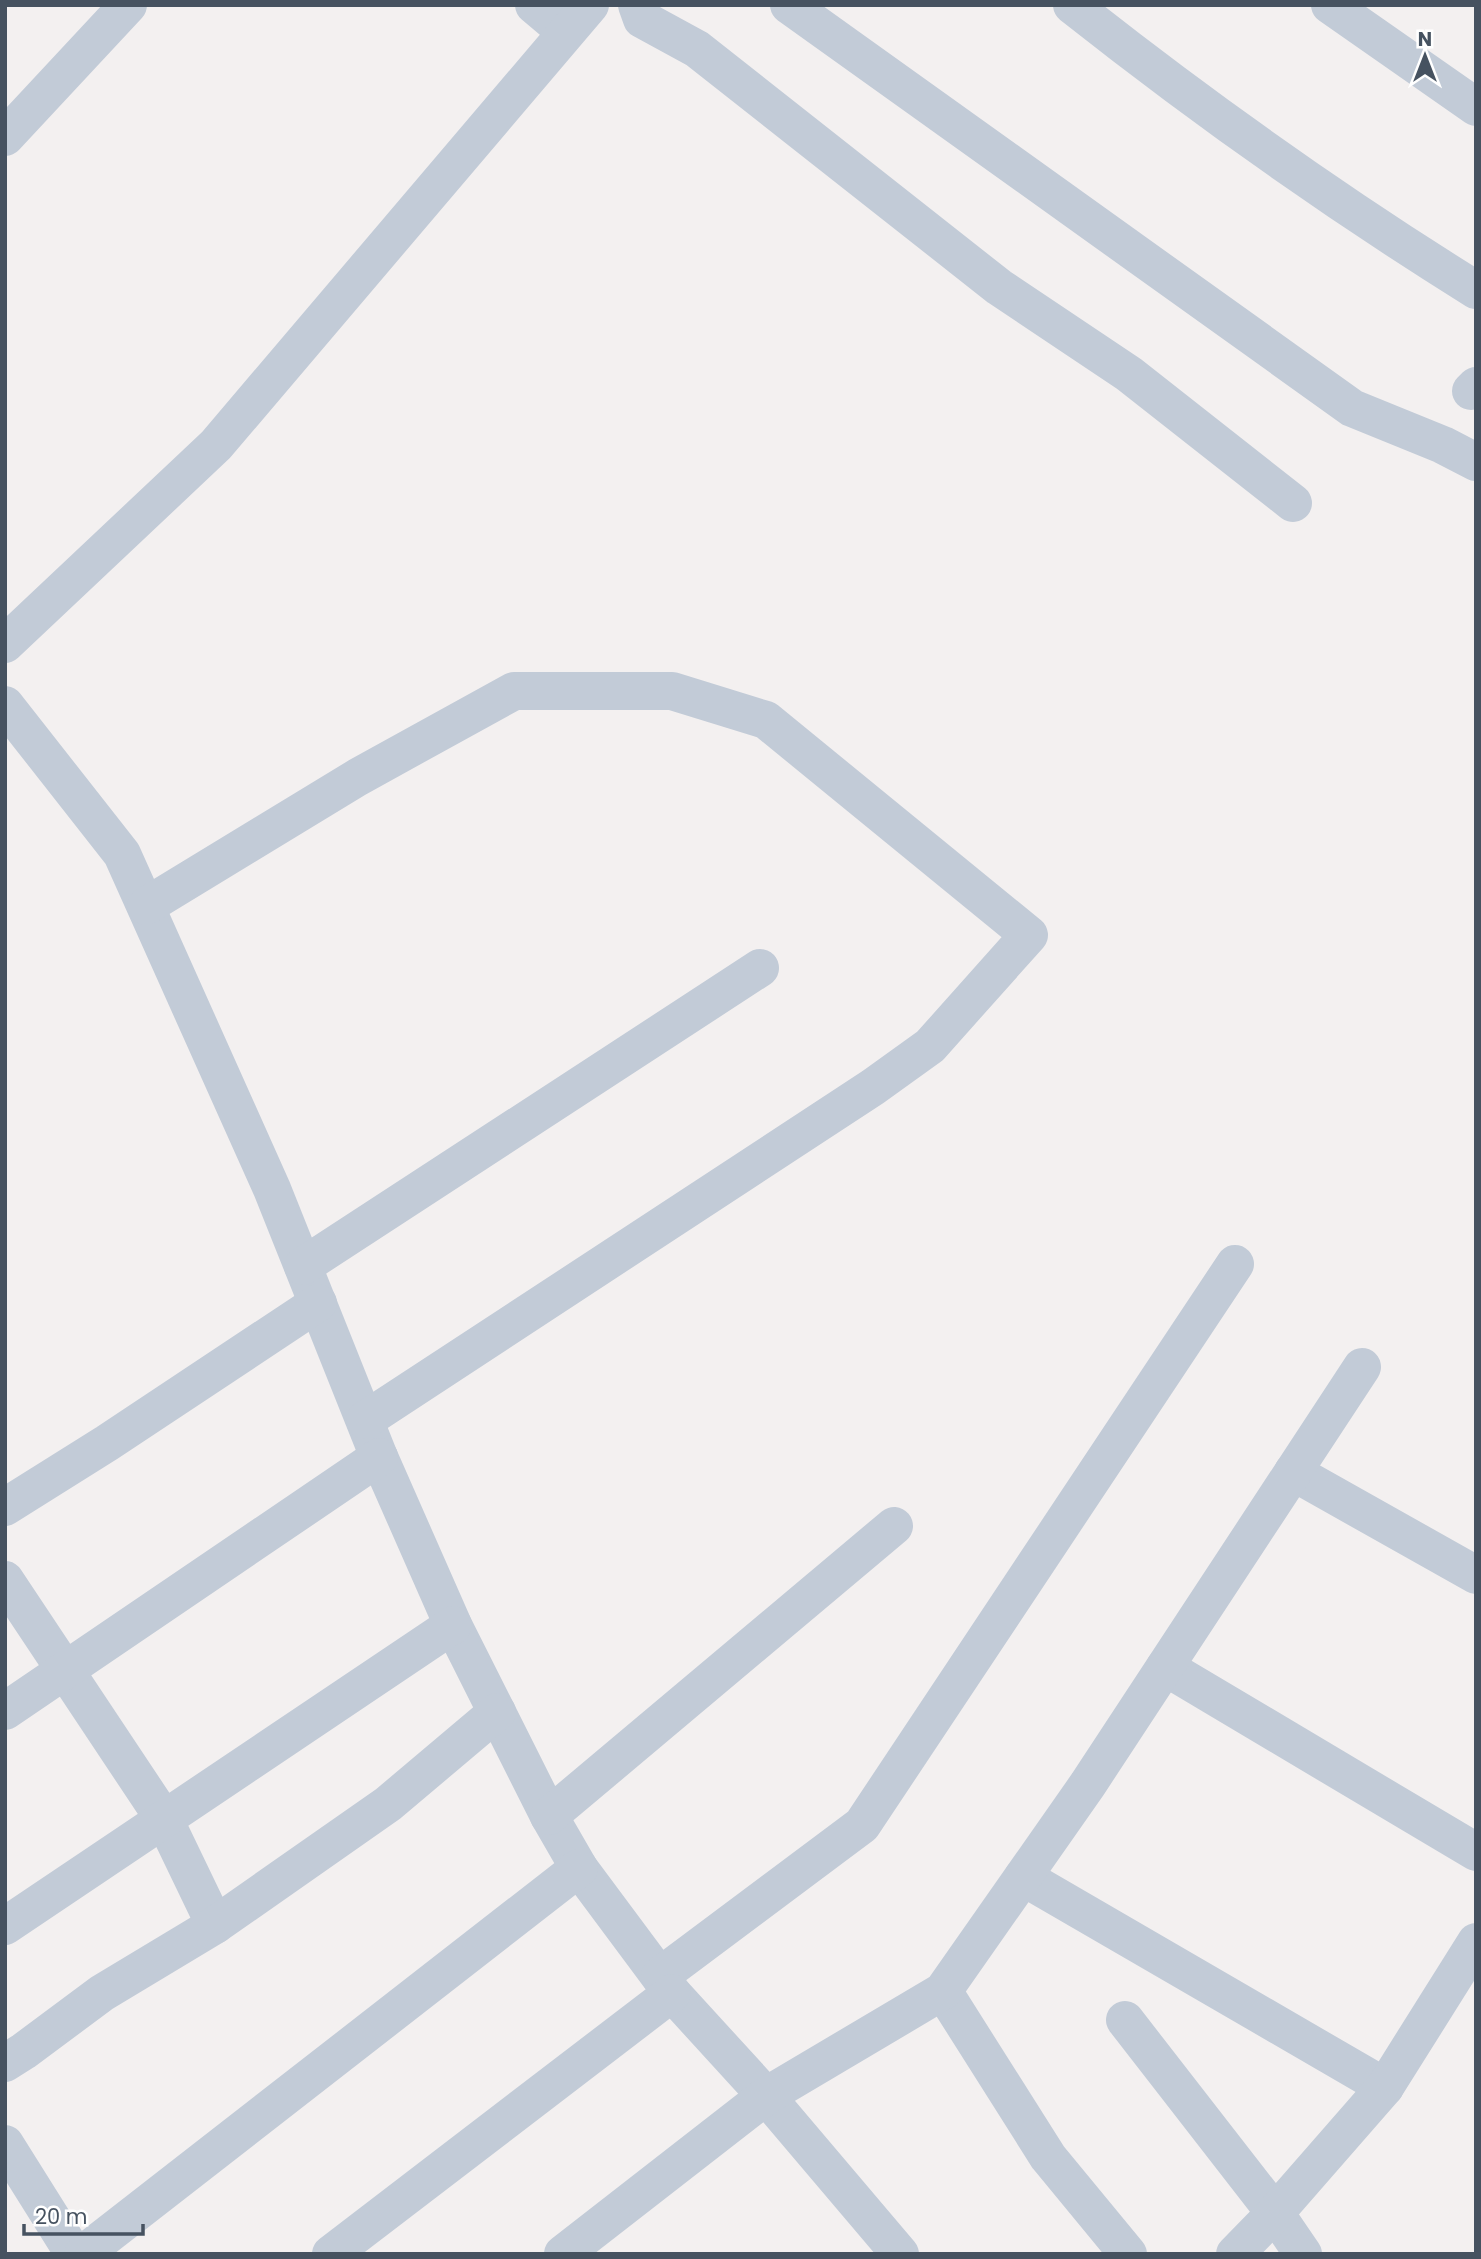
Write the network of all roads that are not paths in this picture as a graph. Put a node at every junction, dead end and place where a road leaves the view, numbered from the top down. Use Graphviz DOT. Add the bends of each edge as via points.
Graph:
graph roads {
  1 [pos="128,5"];
  2 [pos="534,5"];
  3 [pos="637,5"];
  4 [pos="789,5"];
  5 [pos="1072,5"];
  6 [pos="1330,5"];
  7 [pos="578,18"];
  8 [pos="1476,107"];
  9 [pos="5,137"];
  10 [pos="1476,290"];
  11 [pos="1476,462"];
  12 [pos="1293,503"];
  13 [pos="5,643"];
  14 [pos="5,705"];
  15 [pos="146,906"];
  16 [pos="760,968"];
  17 [pos="1235,1264"];
  18 [pos="303,1266"];
  19 [pos="318,1303"];
  20 [pos="1362,1367"];
  21 [pos="365,1420"];
  22 [pos="379,1457"];
  23 [pos="1293,1472"];
  24 [pos="5,1507"];
  25 [pos="894,1526"];
  26 [pos="1476,1575"];
  27 [pos="5,1580"];
  28 [pos="453,1625"];
  29 [pos="1165,1667"];
  30 [pos="64,1670"];
  31 [pos="5,1710"];
  32 [pos="497,1712"];
  33 [pos="549,1816"];
  34 [pos="164,1819"];
  35 [pos="1476,1852"];
  36 [pos="579,1868"];
  37 [pos="1023,1877"];
  38 [pos="215,1925"];
  39 [pos="5,1926"];
  40 [pos="1476,1941"];
  41 [pos="666,1984"];
  42 [pos="943,1991"];
  43 [pos="1125,2020"];
  44 [pos="5,2063"];
  45 [pos="1385,2087"];
  46 [pos="766,2096"];
  47 [pos="5,2144"];
  48 [pos="1275,2213"];
  49 [pos="884,2249"];
  50 [pos="74,2254"];
  51 [pos="83,2254"];
  52 [pos="331,2254"];
  53 [pos="563,2254"];
  54 [pos="1128,2254"];
  55 [pos="1235,2254"];
  56 [pos="1303,2254"];
  1 -- 9 [label="street"];
  2 -- 7 [label="street"];
  3 -- 12 [label="street" via="642,19 697,50 999,287 1129,374"];
  4 -- 11 [label="street" via="1352,408"];
  5 -- 10 [label="street" via="1378,229"];
  6 -- 8 [label="street"];
  7 -- 13 [label="street" via="216,444"];
  14 -- 15 [label="street" via="122,854"];
  15 -- 18 [label="street"];
  15 -- 21 [label="street" via="358,777 514,691 672,691 766,720 1029,935 930,1046"];
  16 -- 18 [label="street"];
  17 -- 41 [label="street" via="862,1825"];
  18 -- 19 [label="street"];
  19 -- 21 [label="street"];
  19 -- 24 [label="street"];
  20 -- 23 [label="street"];
  21 -- 22 [label="street"];
  22 -- 28 [label="street"];
  22 -- 30 [label="street"];
  23 -- 26 [label="street"];
  23 -- 29 [label="street"];
  25 -- 33 [label="street"];
  27 -- 30 [label="street"];
  28 -- 32 [label="street"];
  28 -- 34 [label="street"];
  29 -- 35 [label="street"];
  29 -- 37 [label="street"];
  30 -- 31 [label="street"];
  30 -- 34 [label="street"];
  32 -- 33 [label="street"];
  32 -- 38 [label="street" via="388,1804"];
  33 -- 36 [label="street"];
  34 -- 38 [label="street"];
  34 -- 39 [label="street"];
  36 -- 41 [label="street"];
  36 -- 51 [label="street"];
  37 -- 42 [label="street"];
  37 -- 45 [label="street"];
  38 -- 44 [label="street" via="102,1993"];
  40 -- 45 [label="street"];
  41 -- 46 [label="street"];
  41 -- 52 [label="street"];
  42 -- 46 [label="street"];
  42 -- 54 [label="street" via="1048,2157"];
  43 -- 48 [label="street"];
  45 -- 48 [label="street"];
  46 -- 49 [label="street"];
  46 -- 53 [label="street"];
  47 -- 50 [label="street"];
  48 -- 55 [label="street"];
  48 -- 56 [label="street"];
}
